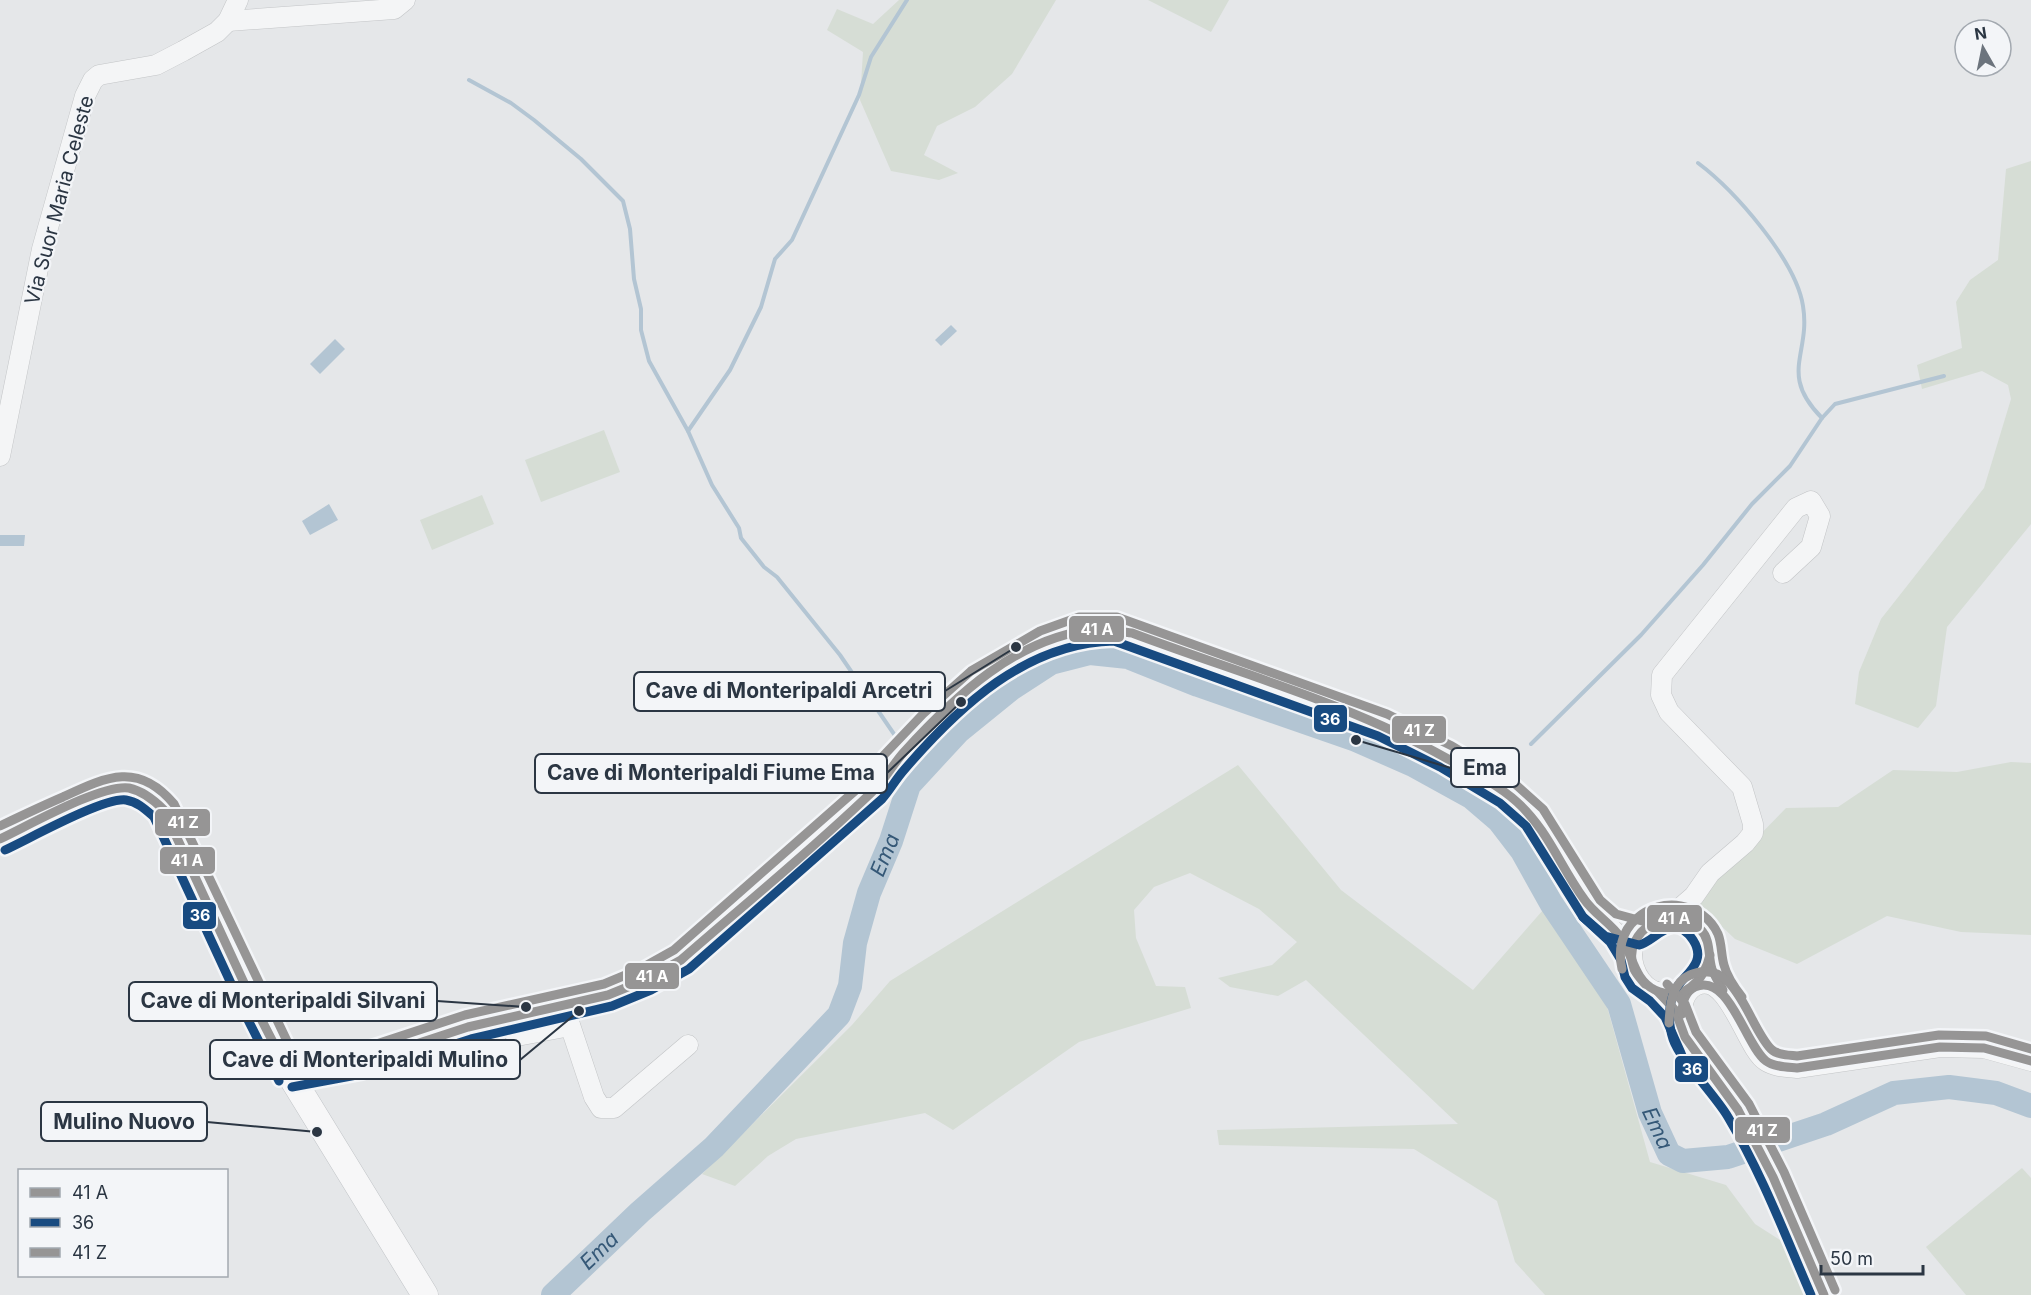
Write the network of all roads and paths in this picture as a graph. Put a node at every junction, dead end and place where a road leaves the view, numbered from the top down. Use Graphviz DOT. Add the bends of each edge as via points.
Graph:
graph roads {
  1 [pos="238,0"];
  2 [pos="405,0"];
  3 [pos="228,21"];
  4 [pos="0,456"];
  5 [pos="1783,573"];
  6 [pos="0,839"];
  7 [pos="1694,896"];
  8 [pos="1671,916"];
  9 [pos="1693,923"];
  10 [pos="1610,925"];
  11 [pos="1639,933"];
  12 [pos="1710,955"];
  13 [pos="1632,956"];
  14 [pos="1694,987"];
  15 [pos="1658,992"];
  16 [pos="1731,1004"];
  17 [pos="567,1017"];
  18 [pos="1681,1023"];
  19 [pos="688,1045"];
  20 [pos="2031,1062"];
  21 [pos="290,1075"];
  22 [pos="425,1295"];
  23 [pos="1824,1295"];
  1 -- 3 [label="street, Via Suor Maria Celeste"];
  2 -- 3 [label="street" via="394,9"];
  3 -- 4 [label="street, Via Suor Maria Celeste" via="217,32 156,65 99,75 89,88 42,249"];
  5 -- 7 [label="street" via="1811,547 1820,516 1811,501 1796,508 1662,675 1661,695 1669,712 1742,787 1753,824 1753,833 1745,843 1710,873"];
  6 -- 21 [label="main road" via="120,786 138,788 152,797 174,829"];
  7 -- 8 [label="street"];
  7 -- 9 [label="street"];
  8 -- 9 [label="street"];
  8 -- 11 [label="street" via="1653,921"];
  9 -- 12 [label="street" via="1707,939"];
  10 -- 11 [label="street"];
  10 -- 13 [label="street"];
  10 -- 17 [label="street" via="1591,908 1535,818 1507,793 1446,756 1383,725 1254,676 1132,633 1101,627 1044,642 978,681 932,722 893,763 874,790 681,960"];
  11 -- 13 [label="street"];
  12 -- 14 [label="street" via="1703,978"];
  12 -- 16 [label="street" via="1713,971"];
  13 -- 15 [label="street" via="1641,981"];
  14 -- 15 [label="street" via="1677,994"];
  14 -- 16 [label="street" via="1712,986"];
  14 -- 18 [label="street" via="1685,997"];
  15 -- 18 [label="street"];
  16 -- 20 [label="street" via="1757,1053 1776,1066 1797,1068 1940,1047 1984,1048"];
  17 -- 19 [label="street" via="600,1108 614,1108"];
  17 -- 21 [label="street" via="503,1019 358,1063"];
  18 -- 23 [label="street" via="1698,1058 1738,1110 1773,1177"];
  21 -- 22 [label="main road"];
}
